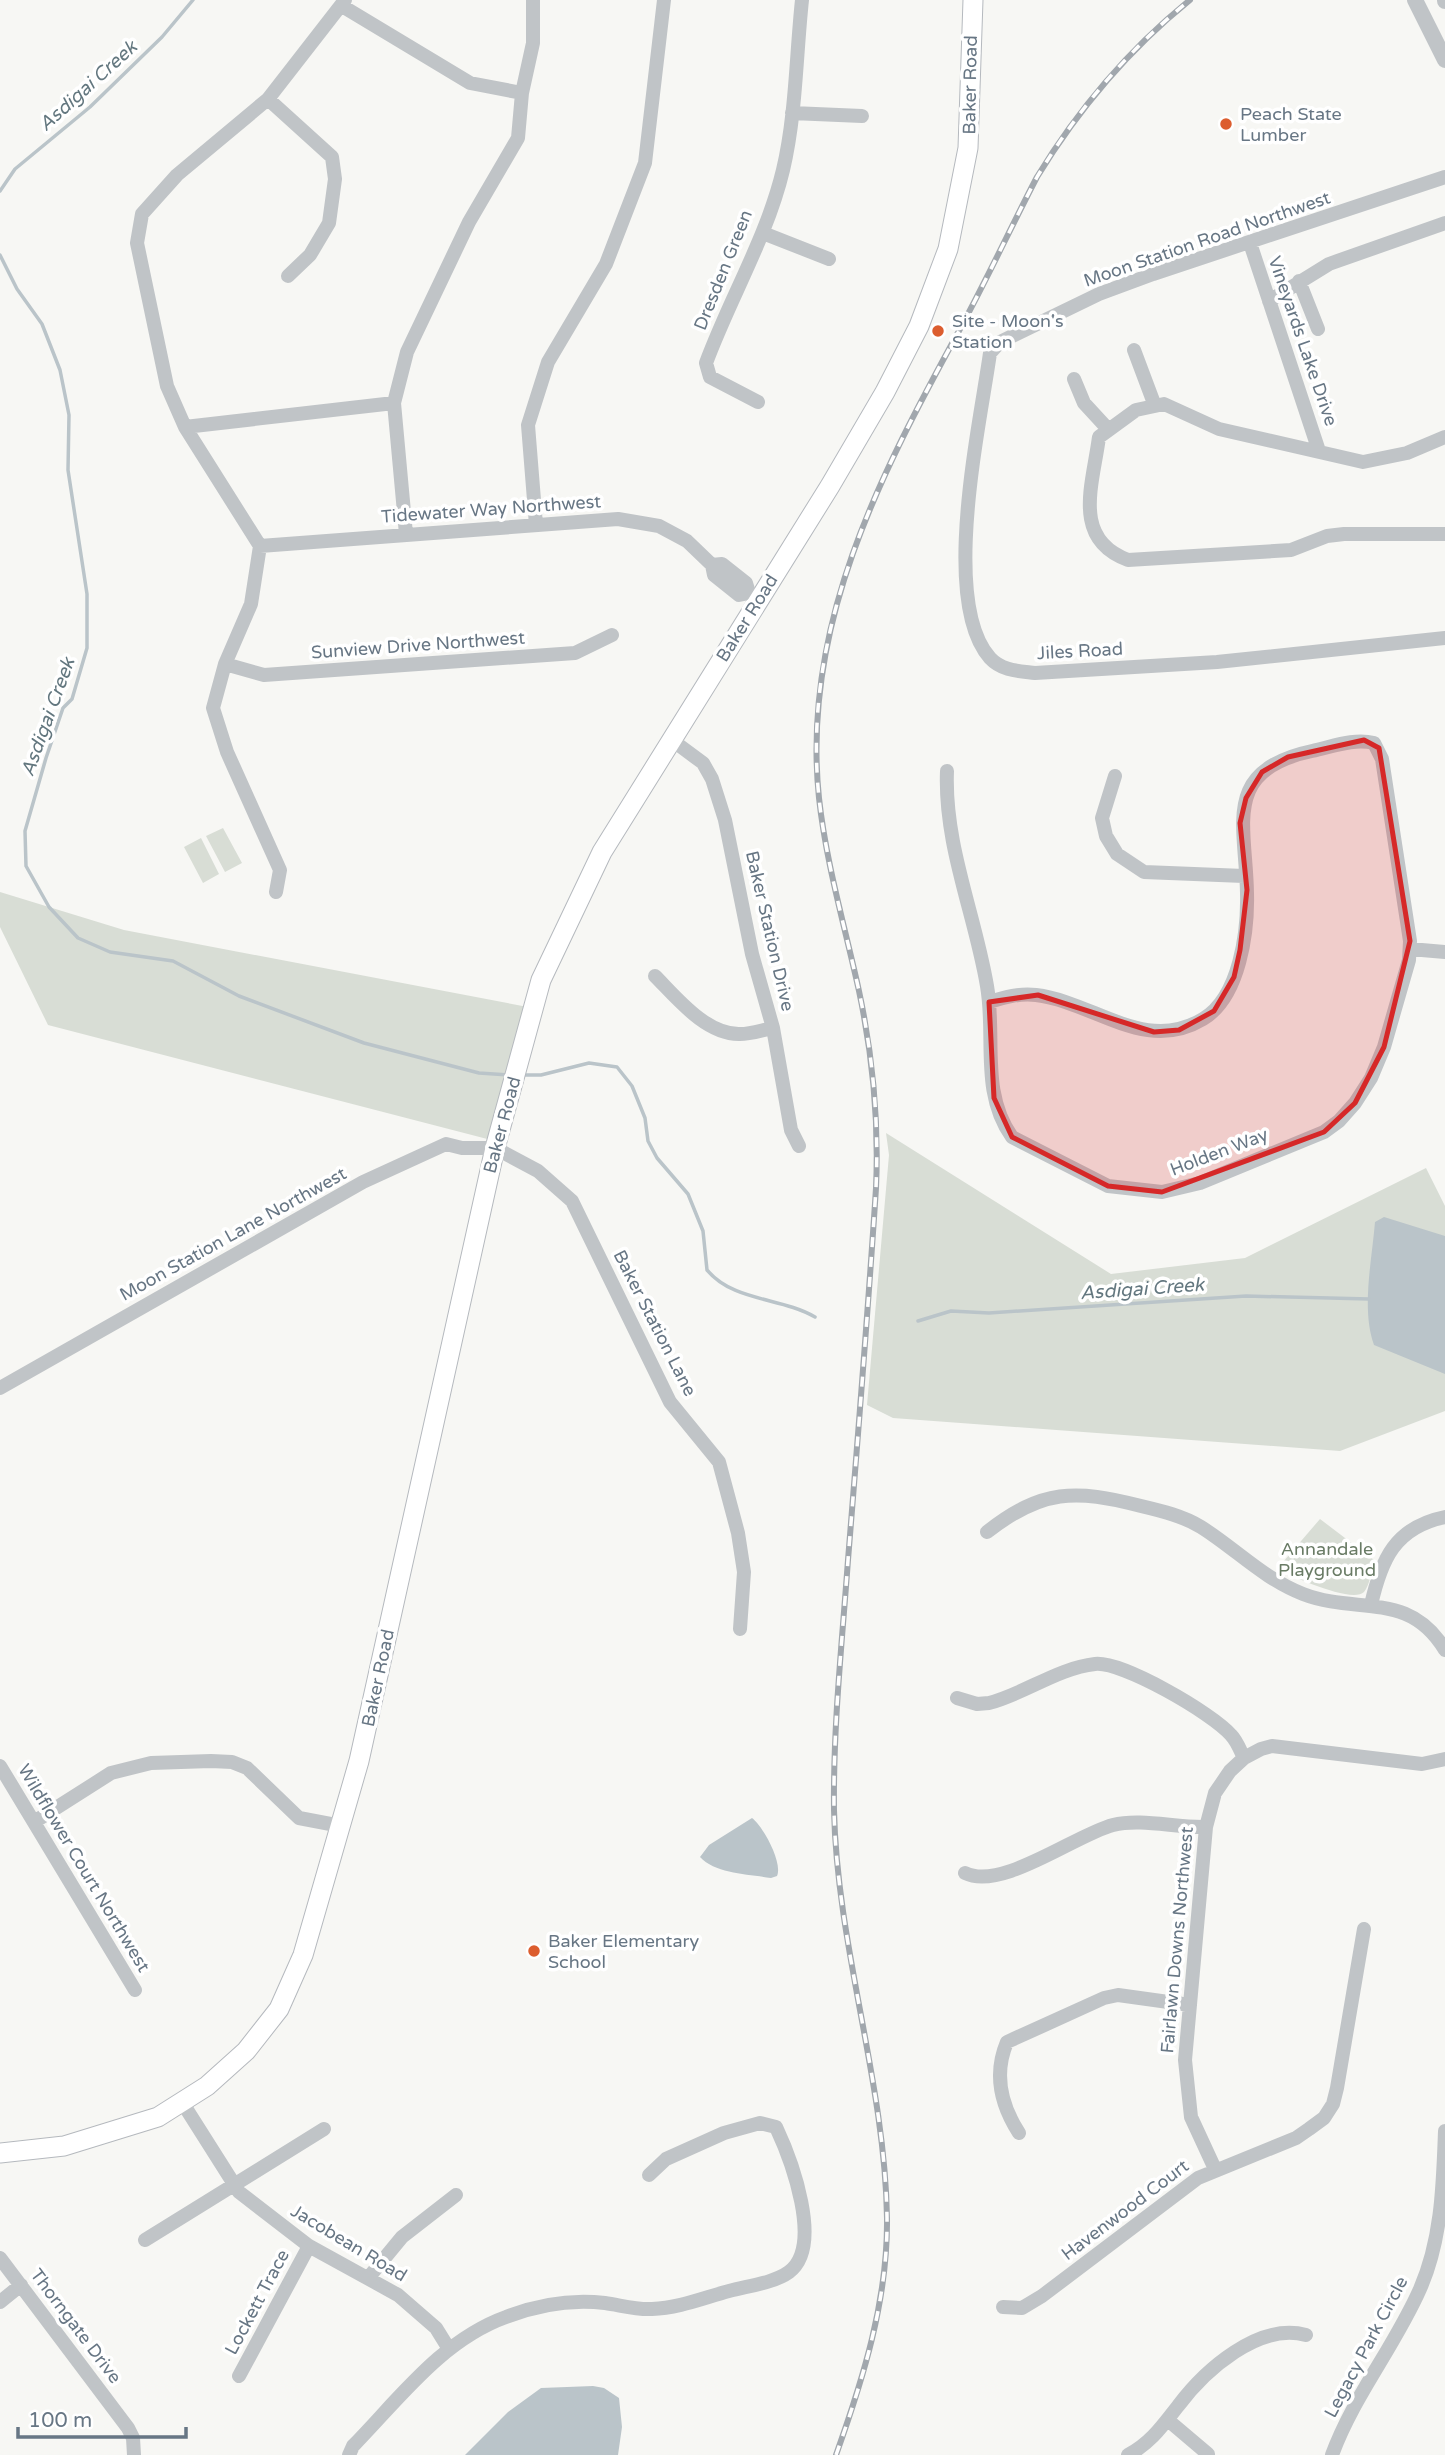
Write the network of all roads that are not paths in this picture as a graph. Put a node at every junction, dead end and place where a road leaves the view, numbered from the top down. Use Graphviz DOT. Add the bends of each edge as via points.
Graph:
graph roads {
  1 [pos="533,0"];
  2 [pos="664,0"];
  3 [pos="802,0"];
  4 [pos="973,0"];
  5 [pos="1415,0"];
  6 [pos="343,3"];
  7 [pos="1445,60"];
  8 [pos="522,93"];
  9 [pos="268,99"];
  10 [pos="792,113"];
  11 [pos="862,116"];
  12 [pos="1445,177"];
  13 [pos="1445,223"];
  14 [pos="763,233"];
  15 [pos="1250,243"];
  16 [pos="829,259"];
  17 [pos="288,276"];
  18 [pos="1299,281"];
  19 [pos="1269,301"];
  20 [pos="1318,329"];
  21 [pos="1134,350"];
  22 [pos="990,353"];
  23 [pos="1074,379"];
  24 [pos="758,402"];
  25 [pos="394,403"];
  26 [pos="1155,406"];
  27 [pos="185,427"];
  28 [pos="1107,428"];
  29 [pos="1445,437"];
  30 [pos="1320,451"];
  31 [pos="536,525"];
  32 [pos="406,534"];
  33 [pos="1445,534"];
  34 [pos="260,546"];
  35 [pos="754,596"];
  36 [pos="612,635"];
  37 [pos="1445,638"];
  38 [pos="225,664"];
  39 [pos="672,740"];
  40 [pos="947,771"];
  41 [pos="1115,776"];
  42 [pos="1244,876"];
  43 [pos="276,892"];
  44 [pos="1410,949"];
  45 [pos="1445,952"];
  46 [pos="654,976"];
  47 [pos="989,1002"];
  48 [pos="773,1028"];
  49 [pos="799,1146"];
  50 [pos="495,1148"];
  51 [pos="0,1388"];
  52 [pos="1445,1517"];
  53 [pos="987,1532"];
  54 [pos="1371,1605"];
  55 [pos="740,1629"];
  56 [pos="1445,1650"];
  57 [pos="957,1698"];
  58 [pos="1244,1758"];
  59 [pos="1445,1759"];
  60 [pos="0,1766"];
  61 [pos="34,1822"];
  62 [pos="341,1826"];
  63 [pos="1206,1827"];
  64 [pos="965,1873"];
  65 [pos="1364,1929"];
  66 [pos="135,1990"];
  67 [pos="1190,2004"];
  68 [pos="182,2102"];
  69 [pos="324,2129"];
  70 [pos="1445,2131"];
  71 [pos="1019,2133"];
  72 [pos="0,2153"];
  73 [pos="1215,2169"];
  74 [pos="649,2175"];
  75 [pos="233,2184"];
  76 [pos="456,2195"];
  77 [pos="145,2240"];
  78 [pos="309,2246"];
  79 [pos="0,2258"];
  80 [pos="369,2277"];
  81 [pos="21,2285"];
  82 [pos="0,2302"];
  83 [pos="1003,2307"];
  84 [pos="1306,2335"];
  85 [pos="449,2349"];
  86 [pos="239,2376"];
  87 [pos="1169,2421"];
  88 [pos="1208,2454"];
  89 [pos="134,2455"];
  90 [pos="349,2455"];
  91 [pos="1128,2455"];
  92 [pos="1332,2455"];
  1 -- 8 [label="street" via="533,43"];
  2 -- 31 [label="street" via="645,163 606,264 548,362 528,425"];
  3 -- 10 [label="street, Dresden Green"];
  4 -- 35 [label="main road, Baker Road" via="968,148 948,249 885,392"];
  5 -- 7 [label="street"];
  6 -- 8 [label="street" via="470,83"];
  6 -- 9 [label="street"];
  8 -- 25 [label="street" via="518,138 469,222 407,352"];
  9 -- 17 [label="street" via="332,157 335,179 329,223 310,255"];
  9 -- 27 [label="street" via="177,175 142,214 137,243 149,306 167,386"];
  10 -- 11 [label="street"];
  10 -- 14 [label="street, Dresden Green" via="782,173"];
  12 -- 15 [label="street, Moon Station Road Northwest"];
  13 -- 18 [label="street" via="1329,264"];
  14 -- 16 [label="street"];
  14 -- 24 [label="street, Dresden Green" via="706,371"];
  15 -- 19 [label="street, Vineyards Lake Drive"];
  15 -- 22 [label="street, Moon Station Road Northwest" via="1099,294 1000,342"];
  18 -- 19 [label="street"];
  18 -- 20 [label="street"];
  19 -- 30 [label="street, Vineyards Lake Drive"];
  21 -- 26 [label="street"];
  22 -- 37 [label="street, Jiles Road" via="964,581 976,636 991,659 1005,669 1035,673 1217,662"];
  23 -- 28 [label="street" via="1084,403"];
  25 -- 27 [label="street"];
  25 -- 32 [label="street"];
  26 -- 28 [label="street" via="1136,410"];
  26 -- 30 [label="street" via="1175,407 1219,429"];
  27 -- 34 [label="street"];
  28 -- 33 [label="street" via="1099,437 1089,517 1094,533 1110,553 1128,560 1291,550 1344,534"];
  29 -- 30 [label="street" via="1378,461 1363,462"];
  31 -- 32 [label="street, Tidewater Way Northwest"];
  31 -- 35 [label="street, Tidewater Way Northwest" via="618,519 659,526 687,541 712,565 722,564 746,583"];
  32 -- 34 [label="street, Tidewater Way Northwest"];
  34 -- 38 [label="street" via="251,604"];
  35 -- 39 [label="main road, Baker Road"];
  36 -- 38 [label="street, Sunview Drive Northwest" via="575,653 264,675"];
  38 -- 43 [label="street" via="213,708 227,752 280,870"];
  39 -- 48 [label="street, Baker Station Drive" via="703,763 712,779"];
  39 -- 50 [label="main road, Baker Road" via="586,881 541,980"];
  40 -- 47 [label="street, Holden Way" via="950,831"];
  41 -- 42 [label="street" via="1102,818 1117,855 1144,872"];
  42 -- 44 [label="street, Holden Way" via="1240,823 1253,784 1262,772 1288,757 1364,740 1374,743"];
  42 -- 47 [label="street" via="1246,910 1234,977 1214,1011 1192,1025 1154,1032 1038,995 1012,995"];
  44 -- 45 [label="street"];
  44 -- 47 [label="street, Holden Way" via="1384,1047 1371,1077 1339,1121 1324,1132 1178,1191 1108,1186 1012,1137 994,1098"];
  46 -- 48 [label="street" via="701,1019 729,1034"];
  48 -- 49 [label="street, Baker Station Drive" via="791,1130"];
  50 -- 51 [label="street, Moon Station Lane Northwest" via="446,1144 363,1182"];
  50 -- 55 [label="street, Baker Station Lane" via="538,1171 572,1201 670,1402 719,1462 744,1572"];
  50 -- 62 [label="main road, Baker Road" via="366,1733"];
  52 -- 54 [label="street" via="1419,1526 1394,1546 1383,1561"];
  53 -- 54 [label="street" via="1019,1508 1041,1500 1061,1495 1112,1498 1191,1522 1293,1590 1345,1604"];
  54 -- 56 [label="street" via="1416,1618"];
  57 -- 58 [label="street" via="989,1703 1084,1667 1109,1665 1148,1681 1212,1719 1233,1736"];
  58 -- 59 [label="street, Fairlawn Downs Northwest" via="1272,1746 1422,1764"];
  58 -- 63 [label="street, Fairlawn Downs Northwest" via="1215,1793"];
  60 -- 61 [label="street, Wildflower Court Northwest"];
  61 -- 62 [label="street" via="111,1773 151,1763 211,1761 247,1768 299,1818"];
  61 -- 66 [label="street, Wildflower Court Northwest"];
  62 -- 68 [label="main road, Baker Road" via="303,1955 279,2009 246,2051"];
  63 -- 64 [label="street" via="1115,1824 998,1875 972,1877"];
  63 -- 67 [label="street, Fairlawn Downs Northwest"];
  65 -- 73 [label="street, Havenwood Court" via="1333,2104 1324,2118 1296,2138"];
  67 -- 71 [label="street" via="1104,1997 1007,2042 999,2089"];
  67 -- 73 [label="street, Fairlawn Downs Northwest" via="1187,2092 1191,2117"];
  68 -- 72 [label="main road, Baker Road" via="158,2118 64,2146"];
  68 -- 75 [label="street, Jacobean Road"];
  69 -- 75 [label="street"];
  70 -- 92 [label="street, Legacy Park Circle" via="1435,2244 1420,2288"];
  73 -- 83 [label="street, Havenwood Court" via="1042,2296 1022,2308"];
  74 -- 85 [label="street" via="666,2159 724,2133 760,2123 776,2127 797,2182 804,2222 803,2252 790,2272 684,2306 649,2309 571,2301 506,2317"];
  75 -- 77 [label="street"];
  75 -- 78 [label="street, Jacobean Road" via="258,2209"];
  76 -- 80 [label="street" via="402,2237"];
  78 -- 80 [label="street, Jacobean Road"];
  78 -- 86 [label="street, Lockett Trace"];
  79 -- 81 [label="street, Thorngate Drive"];
  80 -- 85 [label="street, Jacobean Road" via="418,2311"];
  81 -- 82 [label="street"];
  81 -- 89 [label="street, Thorngate Drive" via="128,2428"];
  84 -- 87 [label="street" via="1289,2330 1266,2336 1224,2360 1177,2406"];
  85 -- 90 [label="street"];
  87 -- 88 [label="street"];
  87 -- 91 [label="street"];
}
